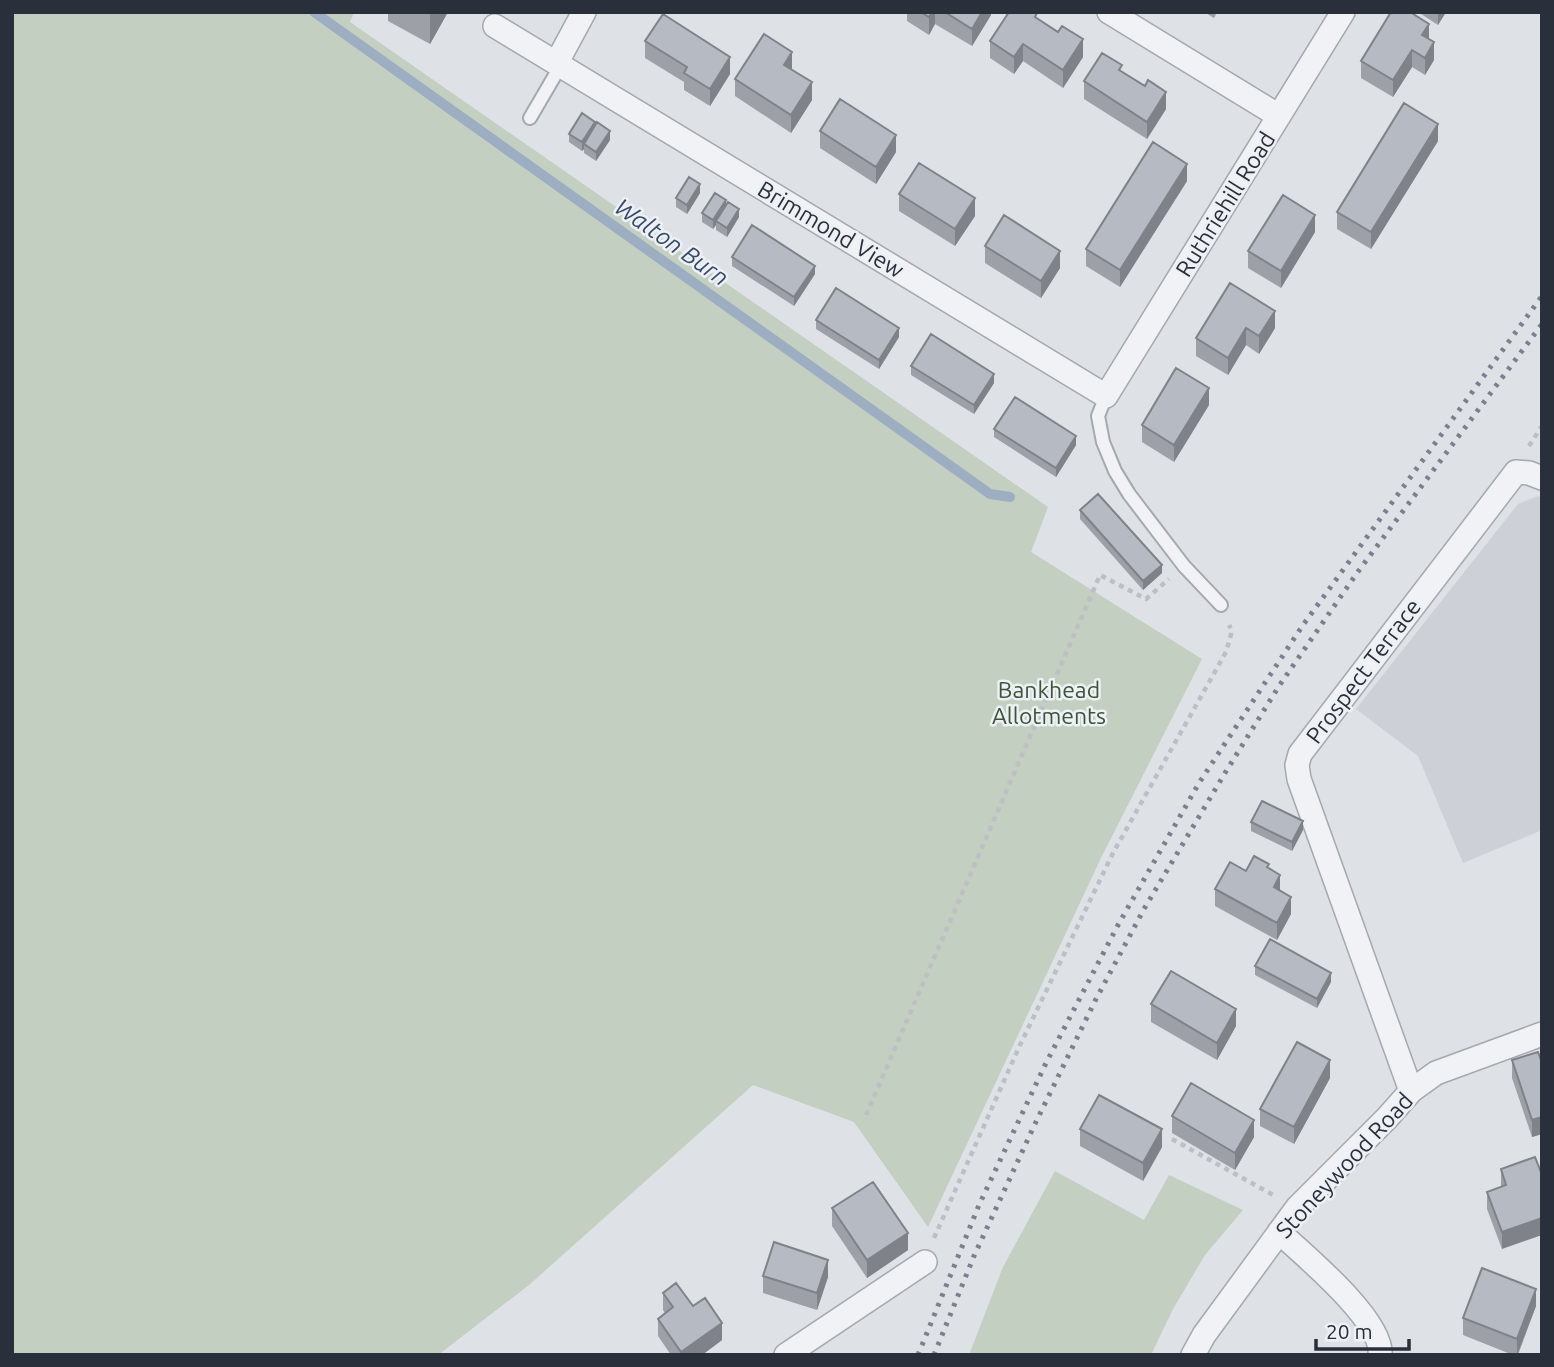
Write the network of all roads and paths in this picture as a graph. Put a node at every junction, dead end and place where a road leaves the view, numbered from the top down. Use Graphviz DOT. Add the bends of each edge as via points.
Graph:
graph roads {
  1 [pos="584,12"];
  2 [pos="1109,12"];
  3 [pos="1343,12"];
  4 [pos="495,26"];
  5 [pos="559,64"];
  6 [pos="1279,116"];
  7 [pos="530,118"];
  8 [pos="1106,396"];
  9 [pos="1542,478"];
  10 [pos="1184,566"];
  11 [pos="1221,605"];
  12 [pos="1542,1034"];
  13 [pos="1411,1091"];
  14 [pos="866,1115"];
  15 [pos="1172,1139"];
  16 [pos="1297,1208"];
  17 [pos="1279,1232"];
  18 [pos="925,1262"];
  19 [pos="786,1355"];
  20 [pos="1193,1355"];
  21 [pos="1380,1355"];
  1 -- 5 [label="street"];
  2 -- 6 [label="street"];
  3 -- 6 [label="street, Ruthriehill Road"];
  4 -- 5 [label="street, Brimmond View"];
  5 -- 7 [label="lane"];
  5 -- 8 [label="street, Brimmond View"];
  6 -- 8 [label="street, Ruthriehill Road"];
  8 -- 10 [label="lane" via="1098,416 1115,471"];
  9 -- 13 [label="street, Prospect Terrace" via="1516,472 1300,754 1297,765"];
  10 -- 11 [label="lane"];
  10 -- 14 [label="path" via="1146,599 1100,575"];
  11 -- 18 [label="path" via="1232,631 1226,652 1113,853 1020,1045"];
  12 -- 13 [label="street, Stoneywood Road" via="1436,1073"];
  13 -- 16 [label="street, Stoneywood Road"];
  15 -- 16 [label="path"];
  16 -- 17 [label="street, Stoneywood Road"];
  17 -- 20 [label="street, Stoneywood Road"];
  17 -- 21 [label="street" via="1371,1326 1381,1346"];
  18 -- 19 [label="street"];
}
